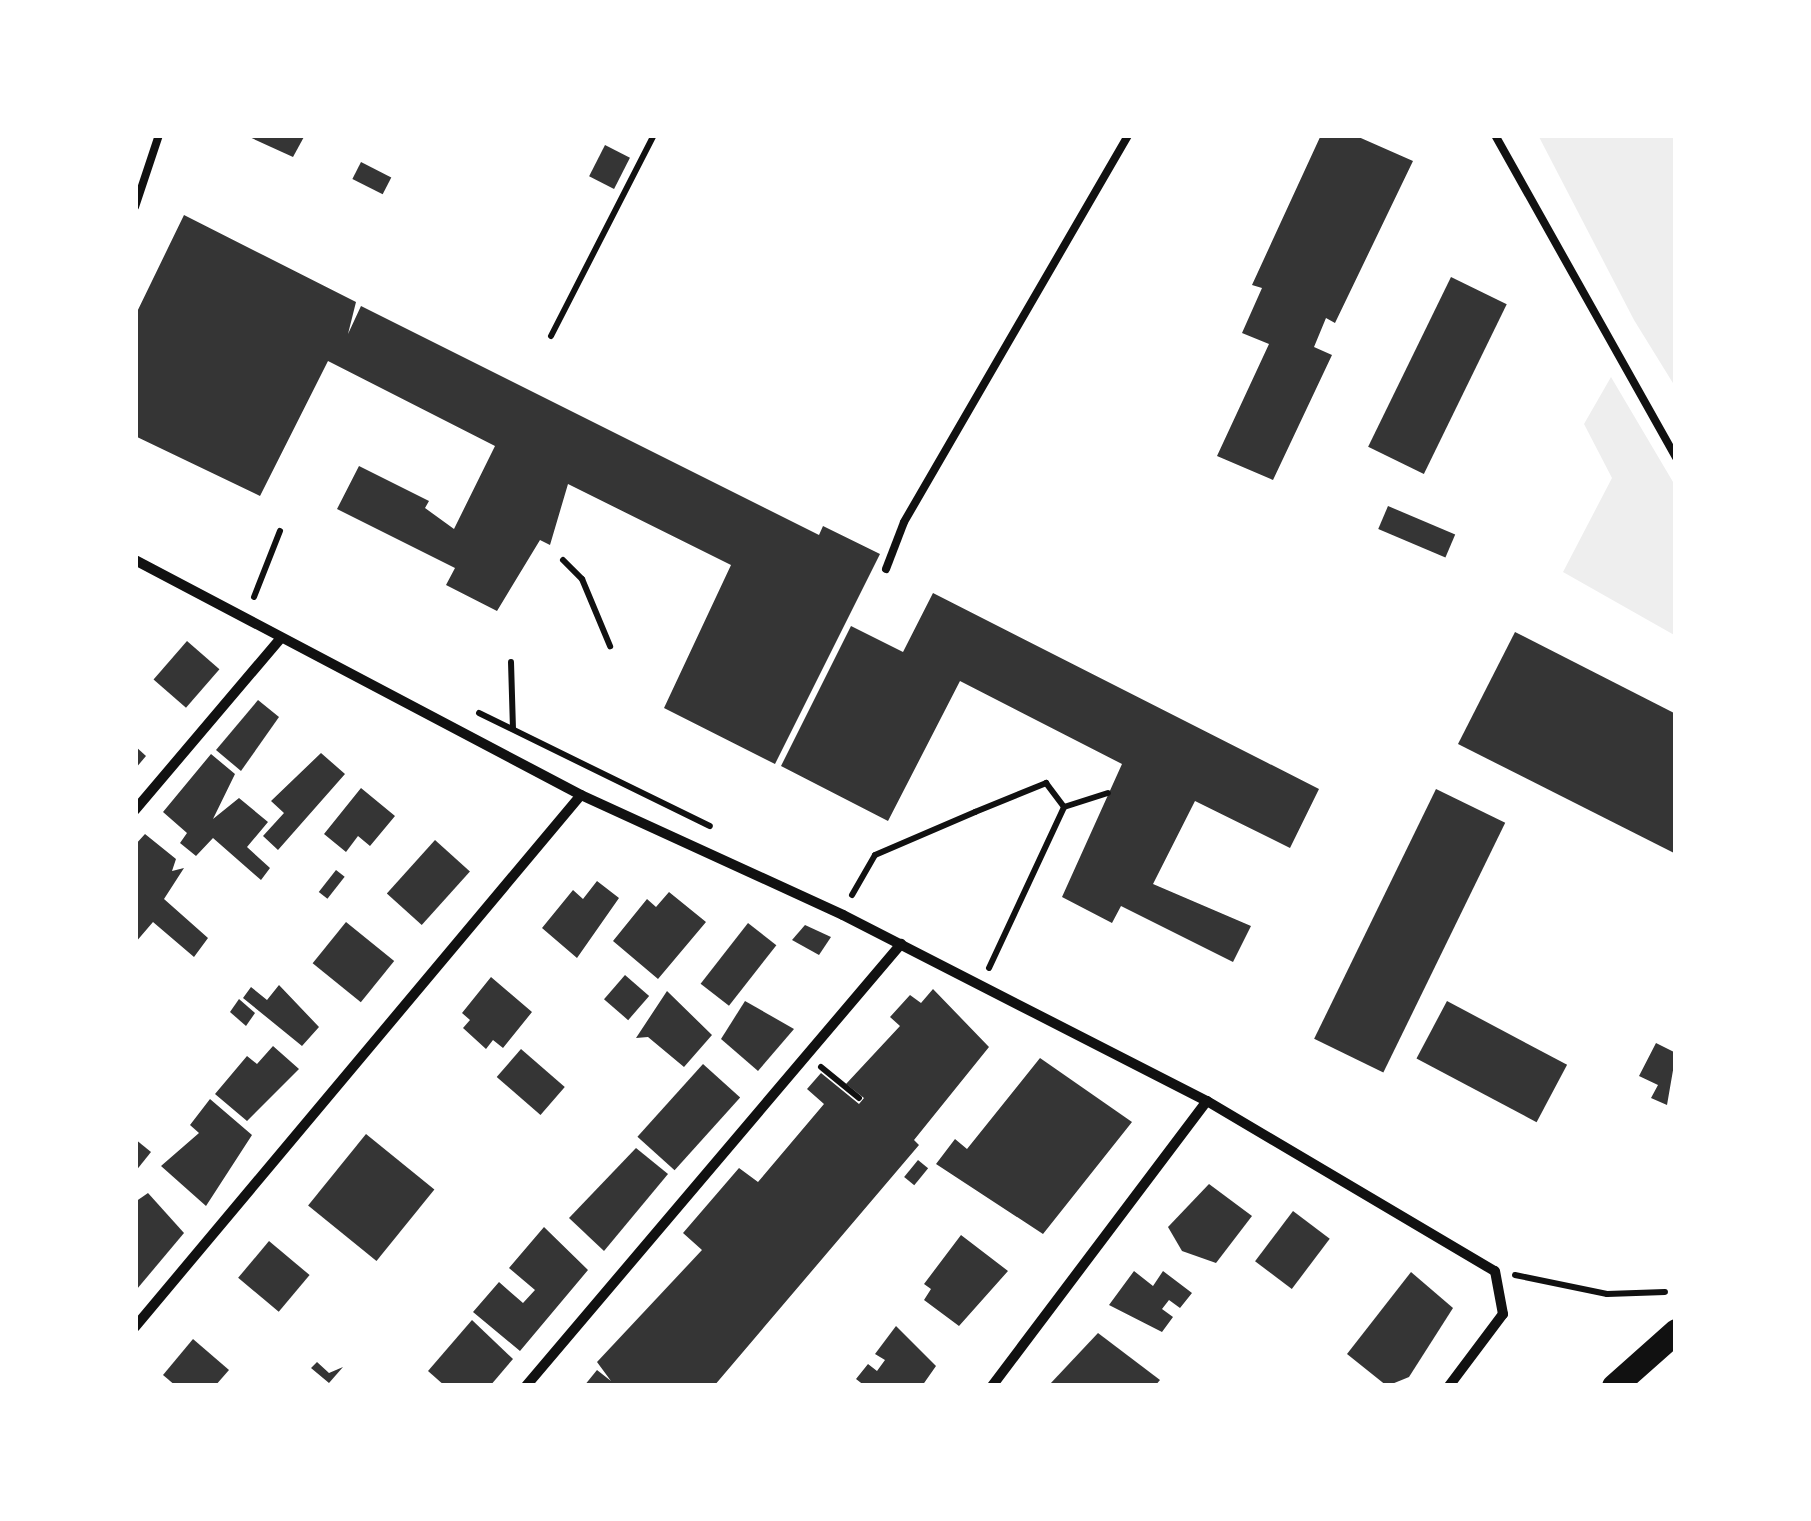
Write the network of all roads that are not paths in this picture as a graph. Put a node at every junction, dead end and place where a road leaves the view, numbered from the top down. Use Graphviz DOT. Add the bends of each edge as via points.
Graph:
graph roads {
  1 [pos="159,135"];
  2 [pos="1128,135"];
  3 [pos="1496,135"];
  4 [pos="135,207"];
  5 [pos="1676,458"];
  6 [pos="136,562"];
  7 [pos="886,570"];
  8 [pos="279,640"];
  9 [pos="581,794"];
  10 [pos="135,810"];
  11 [pos="901,944"];
  12 [pos="1207,1101"];
  13 [pos="135,1327"];
  14 [pos="1676,1331"];
  15 [pos="526,1386"];
  16 [pos="992,1386"];
  17 [pos="1449,1386"];
  18 [pos="1614,1386"];
  1 -- 4 [label="lane"];
  2 -- 7 [label="lane" via="904,522"];
  3 -- 5 [label="lane"];
  6 -- 8 [label="street"];
  8 -- 9 [label="street"];
  8 -- 10 [label="street"];
  9 -- 11 [label="street"];
  9 -- 13 [label="street"];
  11 -- 12 [label="street"];
  11 -- 15 [label="street"];
  12 -- 16 [label="street"];
  12 -- 17 [label="street" via="1495,1271 1503,1314"];
  14 -- 18 [label="main road"];
}
